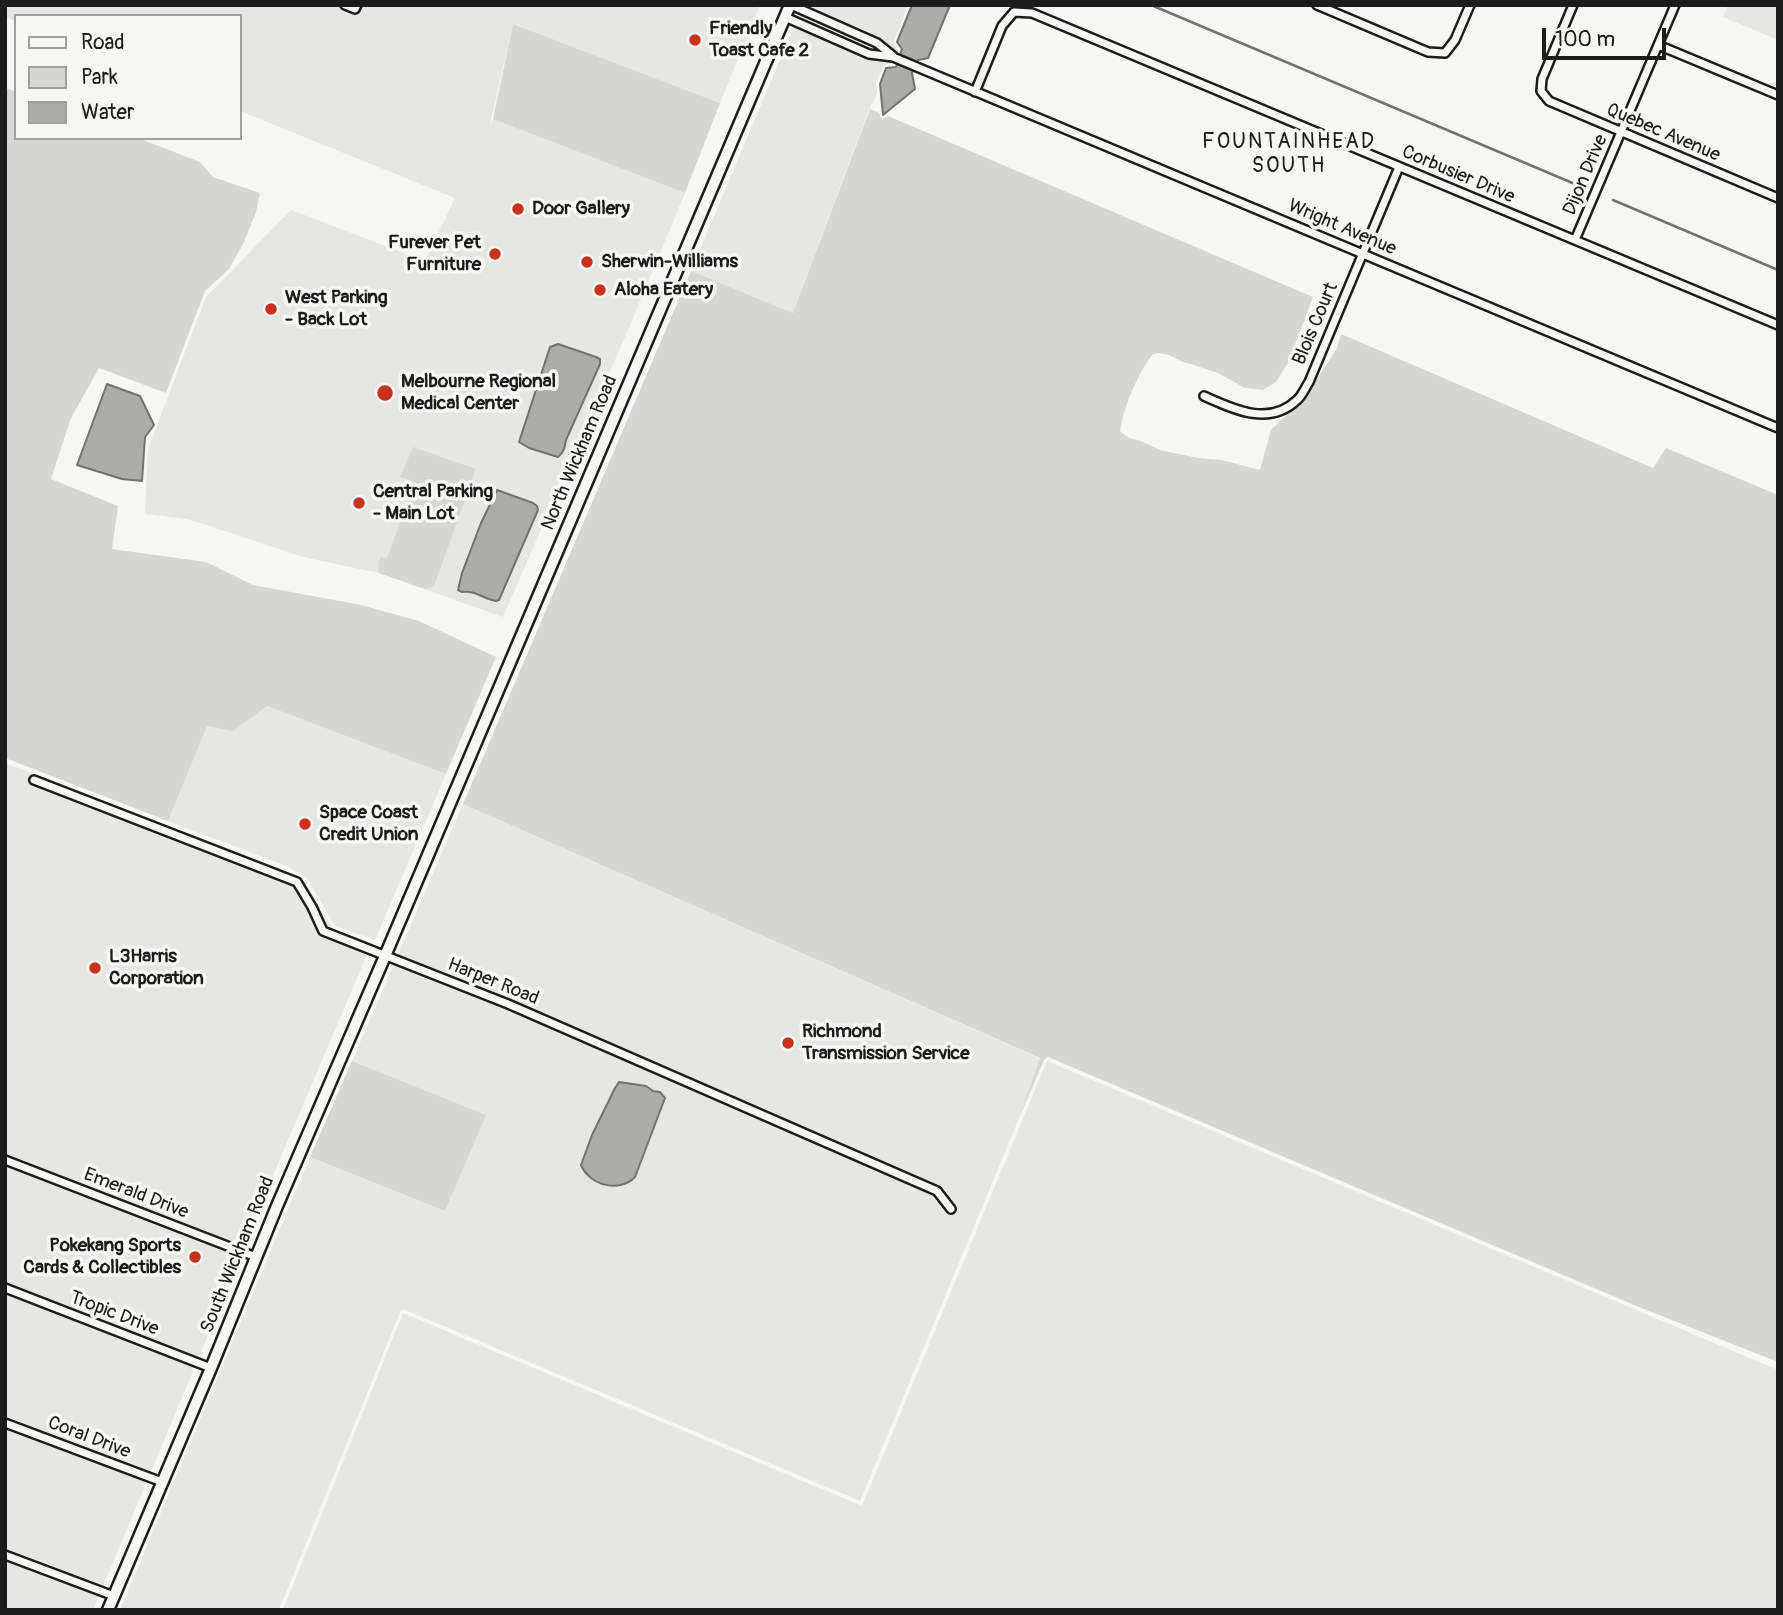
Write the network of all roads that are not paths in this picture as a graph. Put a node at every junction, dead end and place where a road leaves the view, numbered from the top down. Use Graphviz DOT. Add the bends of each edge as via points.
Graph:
graph roads {
  1 [pos="345,5"];
  2 [pos="357,5"];
  3 [pos="791,5"];
  4 [pos="1317,5"];
  5 [pos="1469,5"];
  6 [pos="1573,5"];
  7 [pos="1675,5"];
  8 [pos="785,18"];
  9 [pos="1658,45"];
  10 [pos="894,57"];
  11 [pos="975,92"];
  12 [pos="1778,94"];
  13 [pos="1621,132"];
  14 [pos="1399,167"];
  15 [pos="1778,198"];
  16 [pos="1576,240"];
  17 [pos="1363,254"];
  18 [pos="1778,325"];
  19 [pos="1204,396"];
  20 [pos="1778,428"];
  21 [pos="34,780"];
  22 [pos="402,915"];
  23 [pos="385,956"];
  24 [pos="5,1160"];
  25 [pos="951,1209"];
  26 [pos="256,1257"];
  27 [pos="5,1288"];
  28 [pos="211,1368"];
  29 [pos="5,1423"];
  30 [pos="162,1482"];
  31 [pos="5,1555"];
  32 [pos="114,1596"];
  33 [pos="108,1610"];
  1 -- 2 [label="street" via="355,9"];
  3 -- 8 [label="main road, North Wickham Road"];
  3 -- 10 [label="street, Wright Avenue" via="877,43"];
  4 -- 5 [label="street" via="1427,52 1445,53"];
  6 -- 13 [label="street, Quebec Avenue" via="1541,91 1549,101"];
  7 -- 9 [label="street, Dijon Drive"];
  8 -- 10 [label="street, Wright Avenue" via="869,54"];
  8 -- 22 [label="main road, North Wickham Road"];
  9 -- 12 [label="street"];
  9 -- 13 [label="street, Dijon Drive"];
  10 -- 11 [label="street, Wright Avenue"];
  11 -- 14 [label="street, Corbusier Drive" via="1002,26 1014,12 1032,13"];
  11 -- 17 [label="street, Wright Avenue"];
  13 -- 15 [label="street, Quebec Avenue"];
  13 -- 16 [label="street, Dijon Drive"];
  14 -- 16 [label="street, Corbusier Drive"];
  14 -- 17 [label="street, Blois Court"];
  16 -- 18 [label="street, Corbusier Drive"];
  17 -- 19 [label="street, Blois Court" via="1309,382 1297,400 1265,415 1238,411"];
  17 -- 20 [label="street, Wright Avenue"];
  21 -- 23 [label="street, Harper Road" via="297,882 323,931"];
  22 -- 23 [label="main road, South Wickham Road"];
  23 -- 25 [label="street, Harper Road" via="508,1004 937,1191"];
  23 -- 26 [label="main road, South Wickham Road"];
  24 -- 26 [label="street, Emerald Drive"];
  26 -- 28 [label="main road, South Wickham Road"];
  27 -- 28 [label="street, Tropic Drive"];
  28 -- 30 [label="main road, South Wickham Road"];
  29 -- 30 [label="street, Coral Drive"];
  30 -- 32 [label="main road, South Wickham Road"];
  31 -- 32 [label="street"];
  32 -- 33 [label="main road, South Wickham Road"];
}
